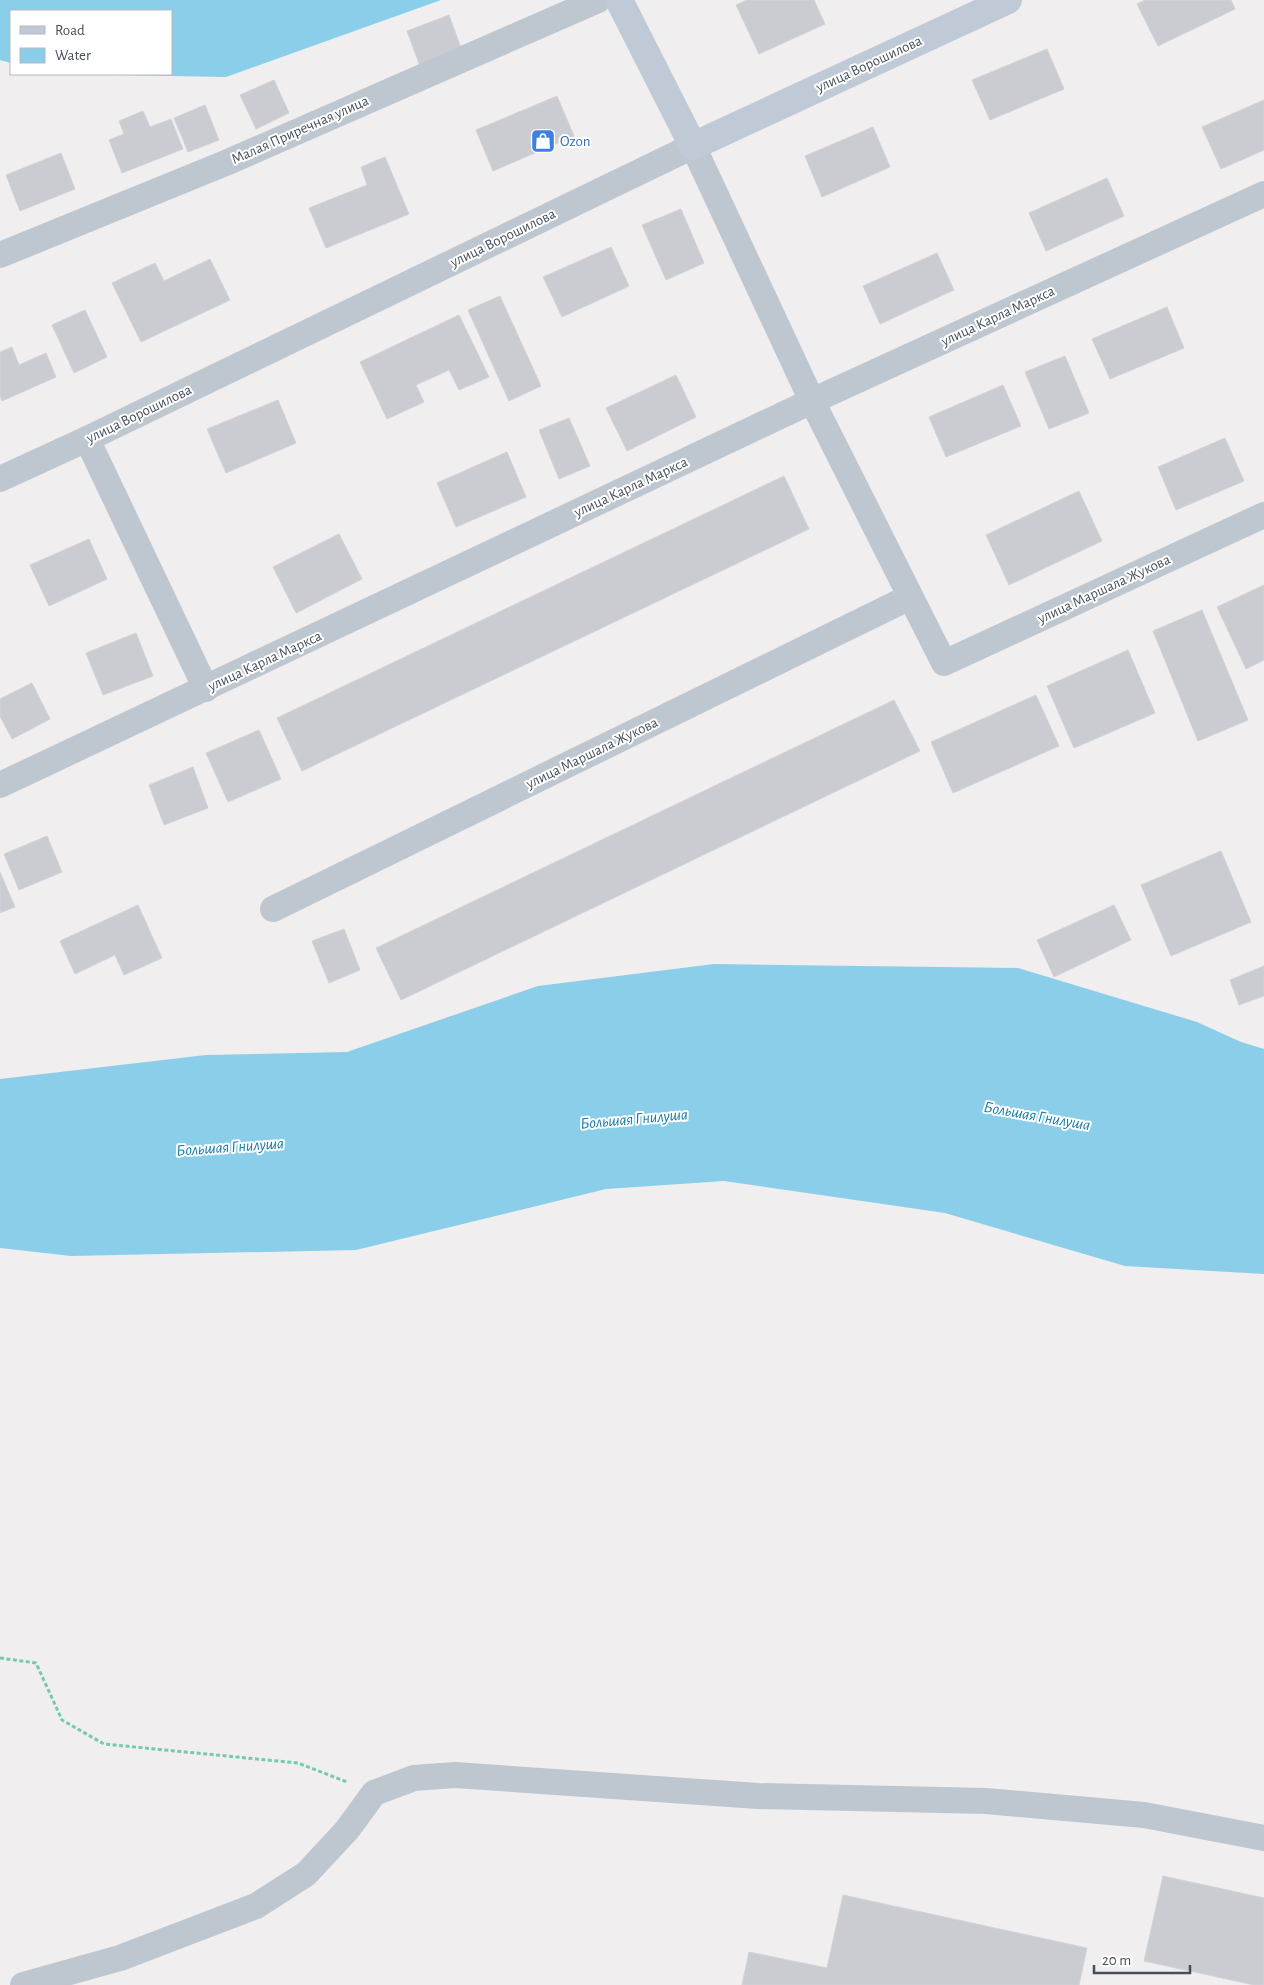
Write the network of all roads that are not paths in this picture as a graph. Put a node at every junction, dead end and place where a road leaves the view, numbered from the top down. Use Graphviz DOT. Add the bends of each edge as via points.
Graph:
graph roads {
  1 [pos="598,0"];
  2 [pos="619,0"];
  3 [pos="1008,0"];
  4 [pos="693,146"];
  5 [pos="1264,194"];
  6 [pos="0,255"];
  7 [pos="812,401"];
  8 [pos="87,439"];
  9 [pos="0,479"];
  10 [pos="1264,515"];
  11 [pos="910,597"];
  12 [pos="206,689"];
  13 [pos="0,785"];
  14 [pos="274,909"];
  15 [pos="1264,1838"];
  16 [pos="23,1985"];
  1 -- 6 [label="street, Малая Приречная улица" via="228,162"];
  2 -- 4 [label="main road"];
  3 -- 4 [label="main road, улица Ворошилова"];
  4 -- 7 [label="street"];
  4 -- 8 [label="street, улица Ворошилова"];
  5 -- 7 [label="street, улица Карла Маркса"];
  7 -- 11 [label="street"];
  7 -- 12 [label="street, улица Карла Маркса"];
  8 -- 9 [label="street, улица Ворошилова"];
  8 -- 12 [label="street"];
  10 -- 11 [label="street, улица Маршала Жукова" via="944,663"];
  11 -- 14 [label="street, улица Маршала Жукова"];
  12 -- 13 [label="street, улица Карла Маркса"];
  15 -- 16 [label="street" via="1144,1815 986,1801 758,1796 454,1774 414,1778 374,1793 348,1830 306,1874 256,1906 120,1958"];
}
